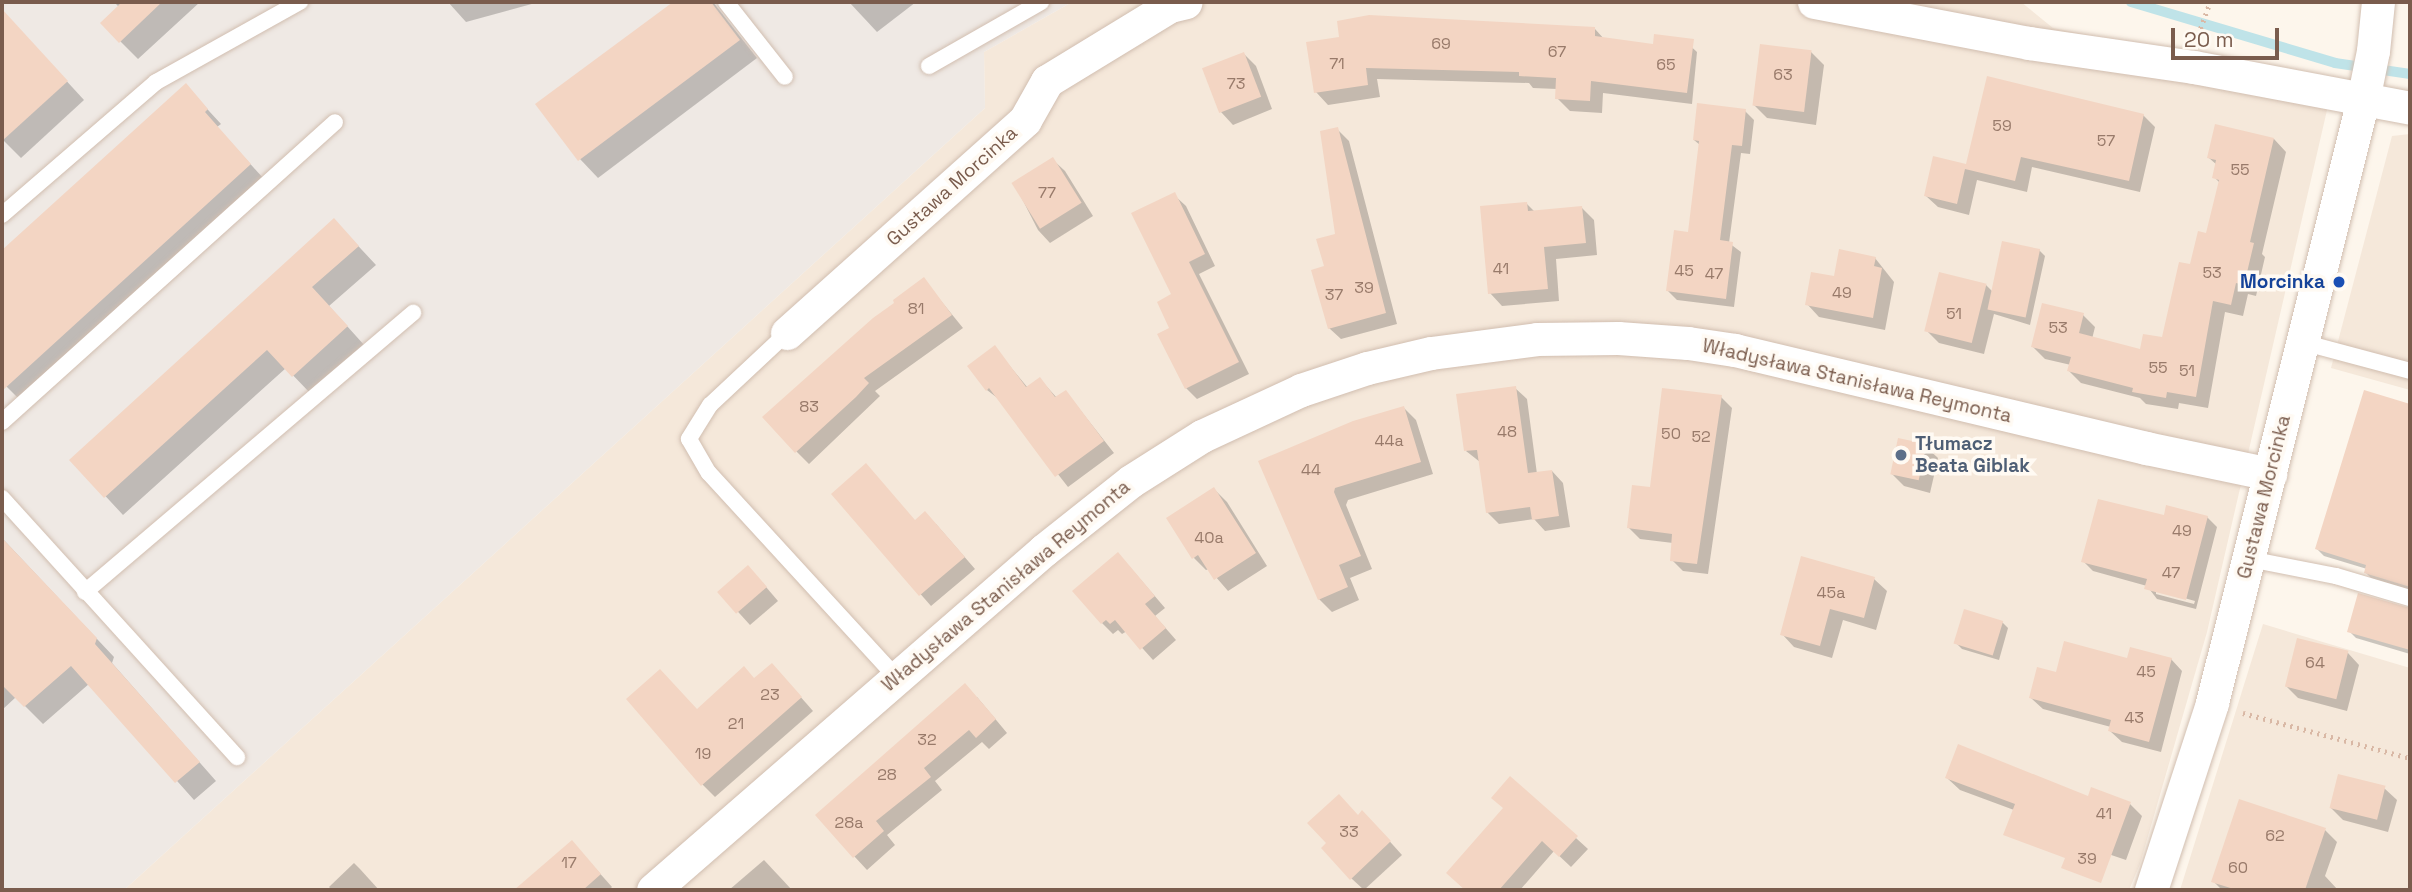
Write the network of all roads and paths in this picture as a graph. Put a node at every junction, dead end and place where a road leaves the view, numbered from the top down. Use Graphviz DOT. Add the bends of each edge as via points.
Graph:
graph roads {
  1 [pos="300,2"];
  2 [pos="726,2"];
  3 [pos="1041,2"];
  4 [pos="1186,2"];
  5 [pos="1814,2"];
  6 [pos="2210,2"];
  7 [pos="2378,2"];
  8 [pos="2198,35"];
  9 [pos="929,66"];
  10 [pos="785,76"];
  11 [pos="2364,92"];
  12 [pos="2410,108"];
  13 [pos="335,122"];
  14 [pos="2,215"];
  15 [pos="412,313"];
  16 [pos="787,333"];
  17 [pos="2302,342"];
  18 [pos="2410,371"];
  19 [pos="2,422"];
  20 [pos="2270,474"];
  21 [pos="2,498"];
  22 [pos="2249,559"];
  23 [pos="85,592"];
  24 [pos="2410,598"];
  25 [pos="897,678"];
  26 [pos="2212,703"];
  27 [pos="237,757"];
  28 [pos="2410,758"];
  29 [pos="653,890"];
  30 [pos="2151,890"];
  1 -- 14 [label="lane" via="156,82"];
  2 -- 10 [label="lane"];
  3 -- 9 [label="lane"];
  4 -- 16 [label="street, Gustawa Morcinka" via="1170,6 1047,81 1026,120"];
  5 -- 11 [label="street" via="2029,43"];
  6 -- 8 [label="path"];
  7 -- 11 [label="street, Gustawa Morcinka"];
  11 -- 12 [label="street"];
  11 -- 17 [label="street, Gustawa Morcinka"];
  13 -- 19 [label="lane"];
  15 -- 23 [label="lane"];
  16 -- 25 [label="lane" via="709,405 689,439 709,473"];
  17 -- 18 [label="lane"];
  17 -- 20 [label="street, Gustawa Morcinka"];
  20 -- 22 [label="street, Gustawa Morcinka"];
  20 -- 25 [label="street, Władysława Stanisława Reymonta" via="1735,349 1618,338 1550,338 1431,353 1301,390 1167,456 1044,550"];
  21 -- 23 [label="lane"];
  22 -- 24 [label="lane" via="2336,576"];
  22 -- 26 [label="street, Gustawa Morcinka"];
  23 -- 27 [label="lane"];
  25 -- 29 [label="street, Władysława Stanisława Reymonta"];
  26 -- 28 [label="path"];
  26 -- 30 [label="street, Gustawa Morcinka"];
}
